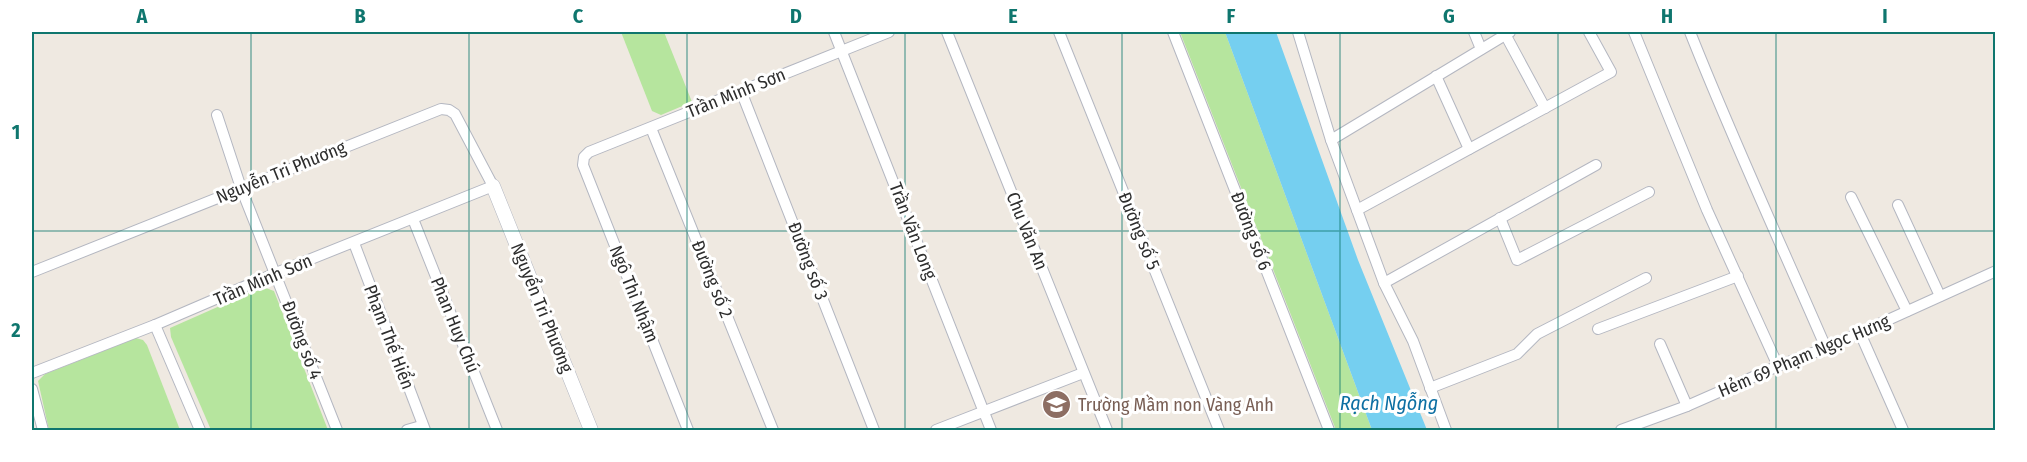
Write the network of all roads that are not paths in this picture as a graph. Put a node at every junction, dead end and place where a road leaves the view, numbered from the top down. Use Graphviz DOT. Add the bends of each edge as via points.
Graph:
graph roads {
  1 [pos="834,32"];
  2 [pos="889,32"];
  3 [pos="948,32"];
  4 [pos="1059,32"];
  5 [pos="1173,32"];
  6 [pos="1298,32"];
  7 [pos="1474,32"];
  8 [pos="1589,32"];
  9 [pos="1634,32"];
  10 [pos="1690,32"];
  11 [pos="1507,33"];
  12 [pos="1481,49"];
  13 [pos="842,51"];
  14 [pos="1436,76"];
  15 [pos="741,91"];
  16 [pos="1545,108"];
  17 [pos="217,115"];
  18 [pos="651,128"];
  19 [pos="1331,140"];
  20 [pos="1469,149"];
  21 [pos="584,157"];
  22 [pos="1596,165"];
  23 [pos="493,186"];
  24 [pos="241,188"];
  25 [pos="1649,192"];
  26 [pos="1851,196"];
  27 [pos="1898,205"];
  28 [pos="1357,210"];
  29 [pos="1500,218"];
  30 [pos="413,219"];
  31 [pos="354,243"];
  32 [pos="1995,271"];
  33 [pos="32,272"];
  34 [pos="276,273"];
  35 [pos="1738,276"];
  36 [pos="1646,278"];
  37 [pos="1384,283"];
  38 [pos="1940,296"];
  39 [pos="1907,311"];
  40 [pos="155,325"];
  41 [pos="1598,329"];
  42 [pos="1860,333"];
  43 [pos="1660,344"];
  44 [pos="1826,348"];
  45 [pos="1778,366"];
  46 [pos="32,373"];
  47 [pos="1083,373"];
  48 [pos="1430,388"];
  49 [pos="32,389"];
  50 [pos="1687,406"];
  51 [pos="984,412"];
  52 [pos="423,427"];
  53 [pos="43,430"];
  54 [pos="201,430"];
  55 [pos="337,430"];
  56 [pos="407,430"];
  57 [pos="497,430"];
  58 [pos="591,430"];
  59 [pos="688,430"];
  60 [pos="773,430"];
  61 [pos="874,430"];
  62 [pos="936,430"];
  63 [pos="991,430"];
  64 [pos="1107,430"];
  65 [pos="1219,430"];
  66 [pos="1329,430"];
  67 [pos="1446,430"];
  68 [pos="1621,430"];
  69 [pos="1902,430"];
  1 -- 13 [label="street, Trần Văn Long"];
  2 -- 13 [label="street, Trần Minh Sơn"];
  3 -- 47 [label="street, Chu Văn An"];
  4 -- 65 [label="street, Đường số 5"];
  5 -- 66 [label="street, Đường số 6"];
  6 -- 19 [label="street"];
  7 -- 12 [label="street"];
  8 -- 16 [label="street" via="1611,72"];
  9 -- 35 [label="street"];
  10 -- 44 [label="street"];
  11 -- 12 [label="street"];
  11 -- 16 [label="street"];
  12 -- 14 [label="street"];
  13 -- 15 [label="street, Trần Minh Sơn"];
  13 -- 51 [label="street, Trần Văn Long"];
  14 -- 19 [label="street"];
  14 -- 20 [label="street"];
  15 -- 18 [label="street, Trần Minh Sơn"];
  15 -- 61 [label="street, Đường số 3"];
  16 -- 20 [label="street"];
  17 -- 24 [label="street, Đường số 4"];
  18 -- 21 [label="street, Trần Minh Sơn"];
  18 -- 60 [label="street, Đường số 2"];
  19 -- 28 [label="street"];
  20 -- 28 [label="street"];
  21 -- 59 [label="street, Ngô Thì Nhậm" via="583,165"];
  22 -- 29 [label="street"];
  23 -- 24 [label="street, Nguyễn Tri Phương" via="455,114 441,109"];
  23 -- 30 [label="street, Trần Minh Sơn"];
  23 -- 58 [label="street, Nguyển Tri Phương"];
  24 -- 33 [label="street, Nguyễn Tri Phương"];
  24 -- 34 [label="street, Đường số 4"];
  25 -- 29 [label="street" via="1517,260"];
  26 -- 39 [label="street"];
  27 -- 38 [label="street"];
  28 -- 37 [label="street"];
  29 -- 37 [label="street"];
  30 -- 31 [label="street, Trần Minh Sơn"];
  30 -- 57 [label="street, Phan Huy Chú"];
  31 -- 34 [label="street, Trần Minh Sơn"];
  31 -- 52 [label="street, Phạm Thế Hiển"];
  32 -- 38 [label="street, Hẻm 69 Phạm Ngọc Hưng"];
  34 -- 40 [label="street, Trần Minh Sơn"];
  34 -- 55 [label="street, Đường số 4"];
  35 -- 41 [label="street"];
  35 -- 45 [label="street"];
  36 -- 48 [label="street" via="1537,334 1517,354"];
  37 -- 48 [label="street" via="1413,341"];
  38 -- 39 [label="street, Hẻm 69 Phạm Ngọc Hưng"];
  39 -- 42 [label="street, Hẻm 69 Phạm Ngọc Hưng"];
  40 -- 46 [label="street, Trần Minh Sơn"];
  40 -- 54 [label="street"];
  42 -- 44 [label="street, Hẻm 69 Phạm Ngọc Hưng"];
  42 -- 69 [label="street"];
  43 -- 50 [label="street"];
  44 -- 45 [label="street, Hẻm 69 Phạm Ngọc Hưng"];
  45 -- 50 [label="street, Hẻm 69 Phạm Ngọc Hưng"];
  47 -- 51 [label="street"];
  47 -- 64 [label="street, Chu Văn An"];
  48 -- 67 [label="street"];
  49 -- 53 [label="street"];
  50 -- 68 [label="street, Hẻm 69 Phạm Ngọc Hưng"];
  51 -- 62 [label="street"];
  51 -- 63 [label="street, Trần Văn Long"];
  52 -- 56 [label="street"];
}
